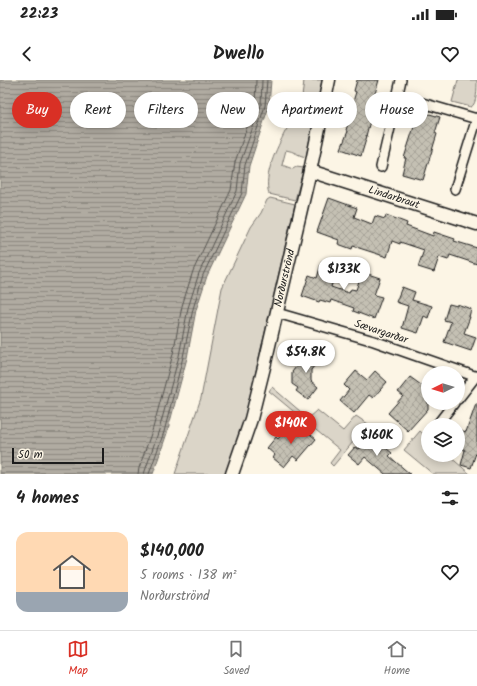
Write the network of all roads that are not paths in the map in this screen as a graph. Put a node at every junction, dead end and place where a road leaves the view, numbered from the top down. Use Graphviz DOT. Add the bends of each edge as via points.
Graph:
graph roads {
  1 [pos="329,80"];
  2 [pos="402,80"];
  3 [pos="399,92"];
  4 [pos="428,105"];
  5 [pos="477,119"];
  6 [pos="390,128"];
  7 [pos="381,167"];
  8 [pos="310,171"];
  9 [pos="455,189"];
  10 [pos="477,224"];
  11 [pos="277,313"];
  12 [pos="476,377"];
  13 [pos="465,390"];
  14 [pos="449,410"];
  15 [pos="442,418"];
  16 [pos="232,474"];
  1 -- 8 [label="street, Norðurströnd"];
  2 -- 3 [label="street"];
  4 -- 5 [label="street"];
  5 -- 9 [label="street"];
  6 -- 7 [label="street"];
  8 -- 10 [label="street, Lindarbraut"];
  8 -- 11 [label="street, Norðurströnd"];
  11 -- 12 [label="street, Sævargarðar" via="374,341"];
  11 -- 16 [label="street, Norðurströnd" via="251,419"];
  12 -- 13 [label="street"];
  14 -- 15 [label="street"];
}
